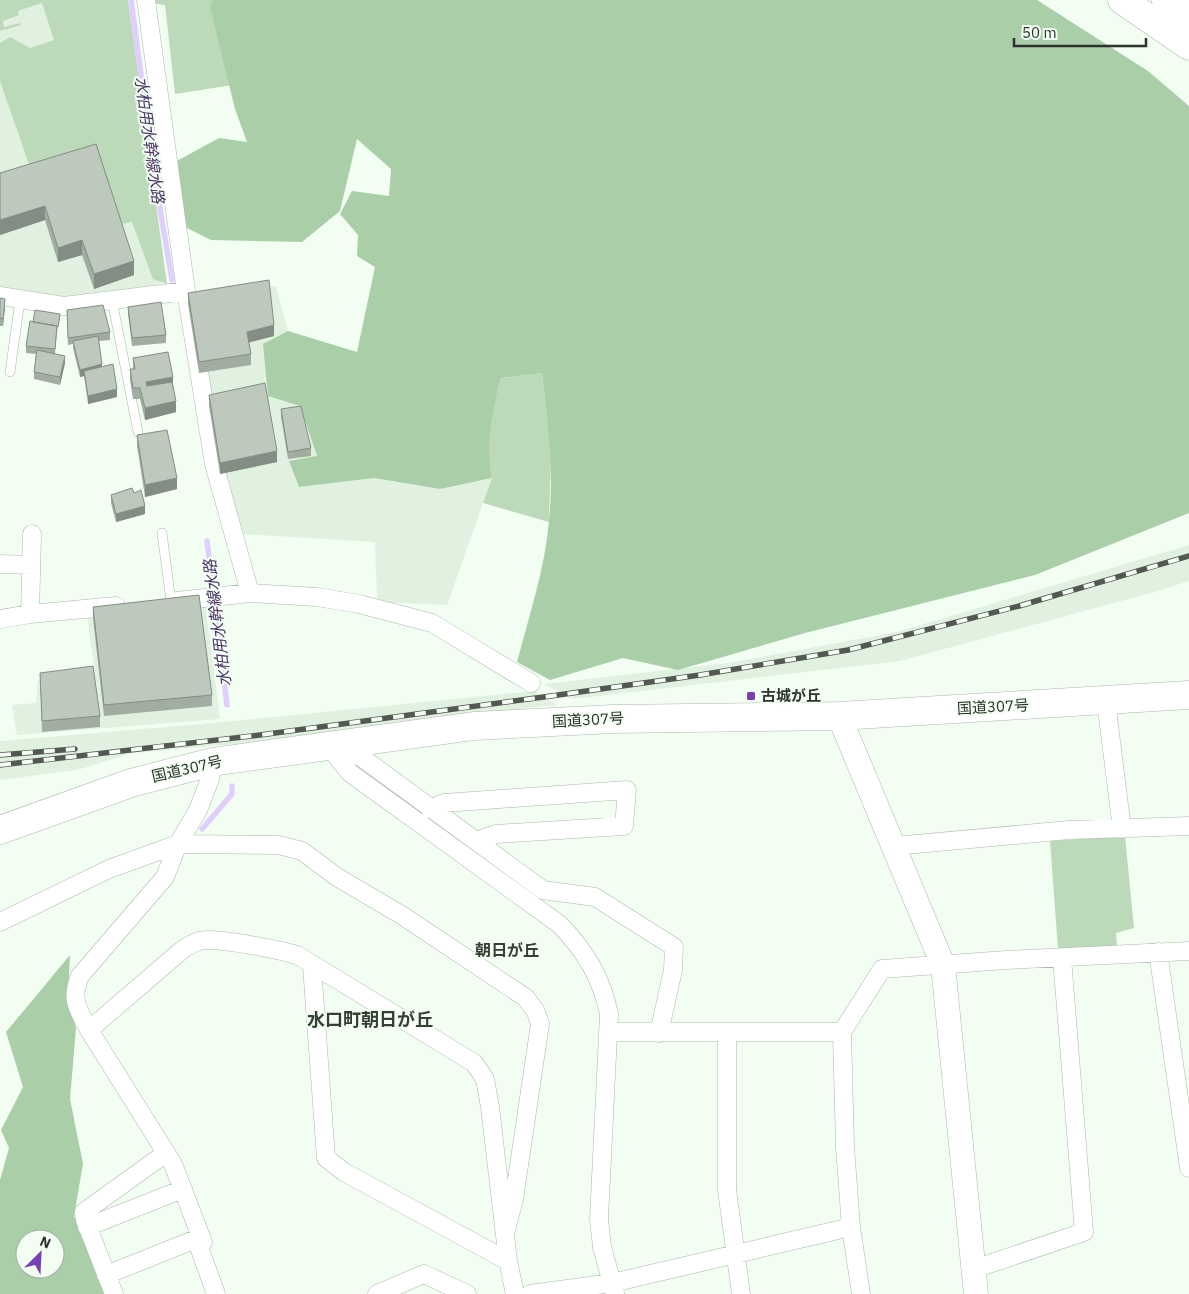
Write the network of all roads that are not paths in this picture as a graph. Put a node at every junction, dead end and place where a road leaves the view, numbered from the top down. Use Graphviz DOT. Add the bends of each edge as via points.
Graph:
graph roads {
  1 [pos="146,0"];
  2 [pos="1122,0"];
  3 [pos="1166,0"];
  4 [pos="1189,16"];
  5 [pos="1189,46"];
  6 [pos="186,291"];
  7 [pos="0,296"];
  8 [pos="20,300"];
  9 [pos="112,300"];
  10 [pos="10,372"];
  11 [pos="138,432"];
  12 [pos="162,533"];
  13 [pos="32,534"];
  14 [pos="0,564"];
  15 [pos="31,565"];
  16 [pos="250,593"];
  17 [pos="171,602"];
  18 [pos="152,604"];
  19 [pos="134,605"];
  20 [pos="30,614"];
  21 [pos="0,619"];
  22 [pos="531,683"];
  23 [pos="1189,695"];
  24 [pos="1106,701"];
  25 [pos="839,716"];
  26 [pos="328,746"];
  27 [pos="212,762"];
  28 [pos="430,808"];
  29 [pos="1189,826"];
  30 [pos="1122,829"];
  31 [pos="0,830"];
  32 [pos="477,841"];
  33 [pos="178,844"];
  34 [pos="894,846"];
  35 [pos="0,922"];
  36 [pos="1189,951"];
  37 [pos="1158,952"];
  38 [pos="1062,958"];
  39 [pos="943,965"];
  40 [pos="312,966"];
  41 [pos="89,1030"];
  42 [pos="609,1032"];
  43 [pos="842,1032"];
  44 [pos="659,1033"];
  45 [pos="727,1033"];
  46 [pos="166,1153"];
  47 [pos="1189,1168"];
  48 [pos="183,1189"];
  49 [pos="87,1227"];
  50 [pos="851,1227"];
  51 [pos="505,1234"];
  52 [pos="201,1237"];
  53 [pos="734,1254"];
  54 [pos="508,1261"];
  55 [pos="974,1269"];
  56 [pos="106,1275"];
  57 [pos="614,1288"];
  58 [pos="114,1294"];
  59 [pos="216,1294"];
  60 [pos="377,1294"];
  61 [pos="467,1294"];
  62 [pos="516,1294"];
  63 [pos="530,1294"];
  64 [pos="741,1294"];
  65 [pos="861,1294"];
  66 [pos="976,1294"];
  1 -- 6 [label="street"];
  2 -- 5 [label="highway"];
  3 -- 4 [label="highway"];
  6 -- 9 [label="street"];
  6 -- 16 [label="street" via="214,464"];
  7 -- 8 [label="street"];
  8 -- 9 [label="street" via="64,306"];
  8 -- 10 [label="lane"];
  9 -- 11 [label="lane"];
  12 -- 17 [label="lane"];
  13 -- 15 [label="street"];
  14 -- 15 [label="street"];
  15 -- 20 [label="street"];
  16 -- 17 [label="street"];
  16 -- 22 [label="street" via="317,597 432,623"];
  17 -- 18 [label="street"];
  19 -- 20 [label="street"];
  20 -- 21 [label="street"];
  23 -- 24 [label="highway, 国道307号"];
  24 -- 25 [label="highway, 国道307号"];
  24 -- 30 [label="street"];
  25 -- 26 [label="highway, 国道307号" via="613,718 474,726"];
  25 -- 34 [label="street"];
  26 -- 27 [label="highway, 国道307号"];
  26 -- 28 [label="street" via="361,757"];
  26 -- 42 [label="street" via="350,773 507,885 559,924 578,943 606,997"];
  27 -- 31 [label="highway, 国道307号" via="131,783"];
  27 -- 33 [label="street" via="210,779 198,810"];
  28 -- 32 [label="street"];
  28 -- 32 [label="street" via="444,803 627,790 624,826 496,834"];
  29 -- 30 [label="street"];
  30 -- 34 [label="street" via="1069,830"];
  32 -- 44 [label="street" via="543,890 595,897 674,947"];
  33 -- 35 [label="street" via="109,868"];
  33 -- 41 [label="street" via="165,877 80,976 74,997"];
  33 -- 51 [label="street" via="280,845 302,852 526,998 540,1024 514,1199"];
  34 -- 39 [label="street"];
  36 -- 37 [label="street"];
  37 -- 38 [label="street"];
  37 -- 47 [label="street"];
  38 -- 39 [label="street"];
  38 -- 55 [label="street" via="1084,1232"];
  39 -- 43 [label="street" via="882,969"];
  39 -- 55 [label="street"];
  40 -- 41 [label="street" via="297,955 282,951 206,940 192,943"];
  40 -- 51 [label="street" via="474,1063 484,1079 490,1107"];
  40 -- 54 [label="street" via="326,1158 344,1172"];
  41 -- 46 [label="street"];
  42 -- 44 [label="street"];
  42 -- 57 [label="street" via="599,1219 602,1247"];
  43 -- 45 [label="street"];
  43 -- 50 [label="street"];
  44 -- 45 [label="street"];
  45 -- 53 [label="street" via="727,1190"];
  46 -- 48 [label="street"];
  46 -- 49 [label="street" via="84,1212"];
  48 -- 49 [label="street"];
  48 -- 52 [label="street"];
  49 -- 56 [label="street"];
  50 -- 53 [label="street"];
  50 -- 65 [label="street"];
  51 -- 54 [label="street"];
  52 -- 56 [label="street"];
  52 -- 59 [label="street" via="199,1246"];
  53 -- 57 [label="street"];
  53 -- 64 [label="street"];
  54 -- 62 [label="street"];
  55 -- 66 [label="street"];
  56 -- 58 [label="street"];
  57 -- 63 [label="street"];
  60 -- 61 [label="street" via="424,1274"];
}
